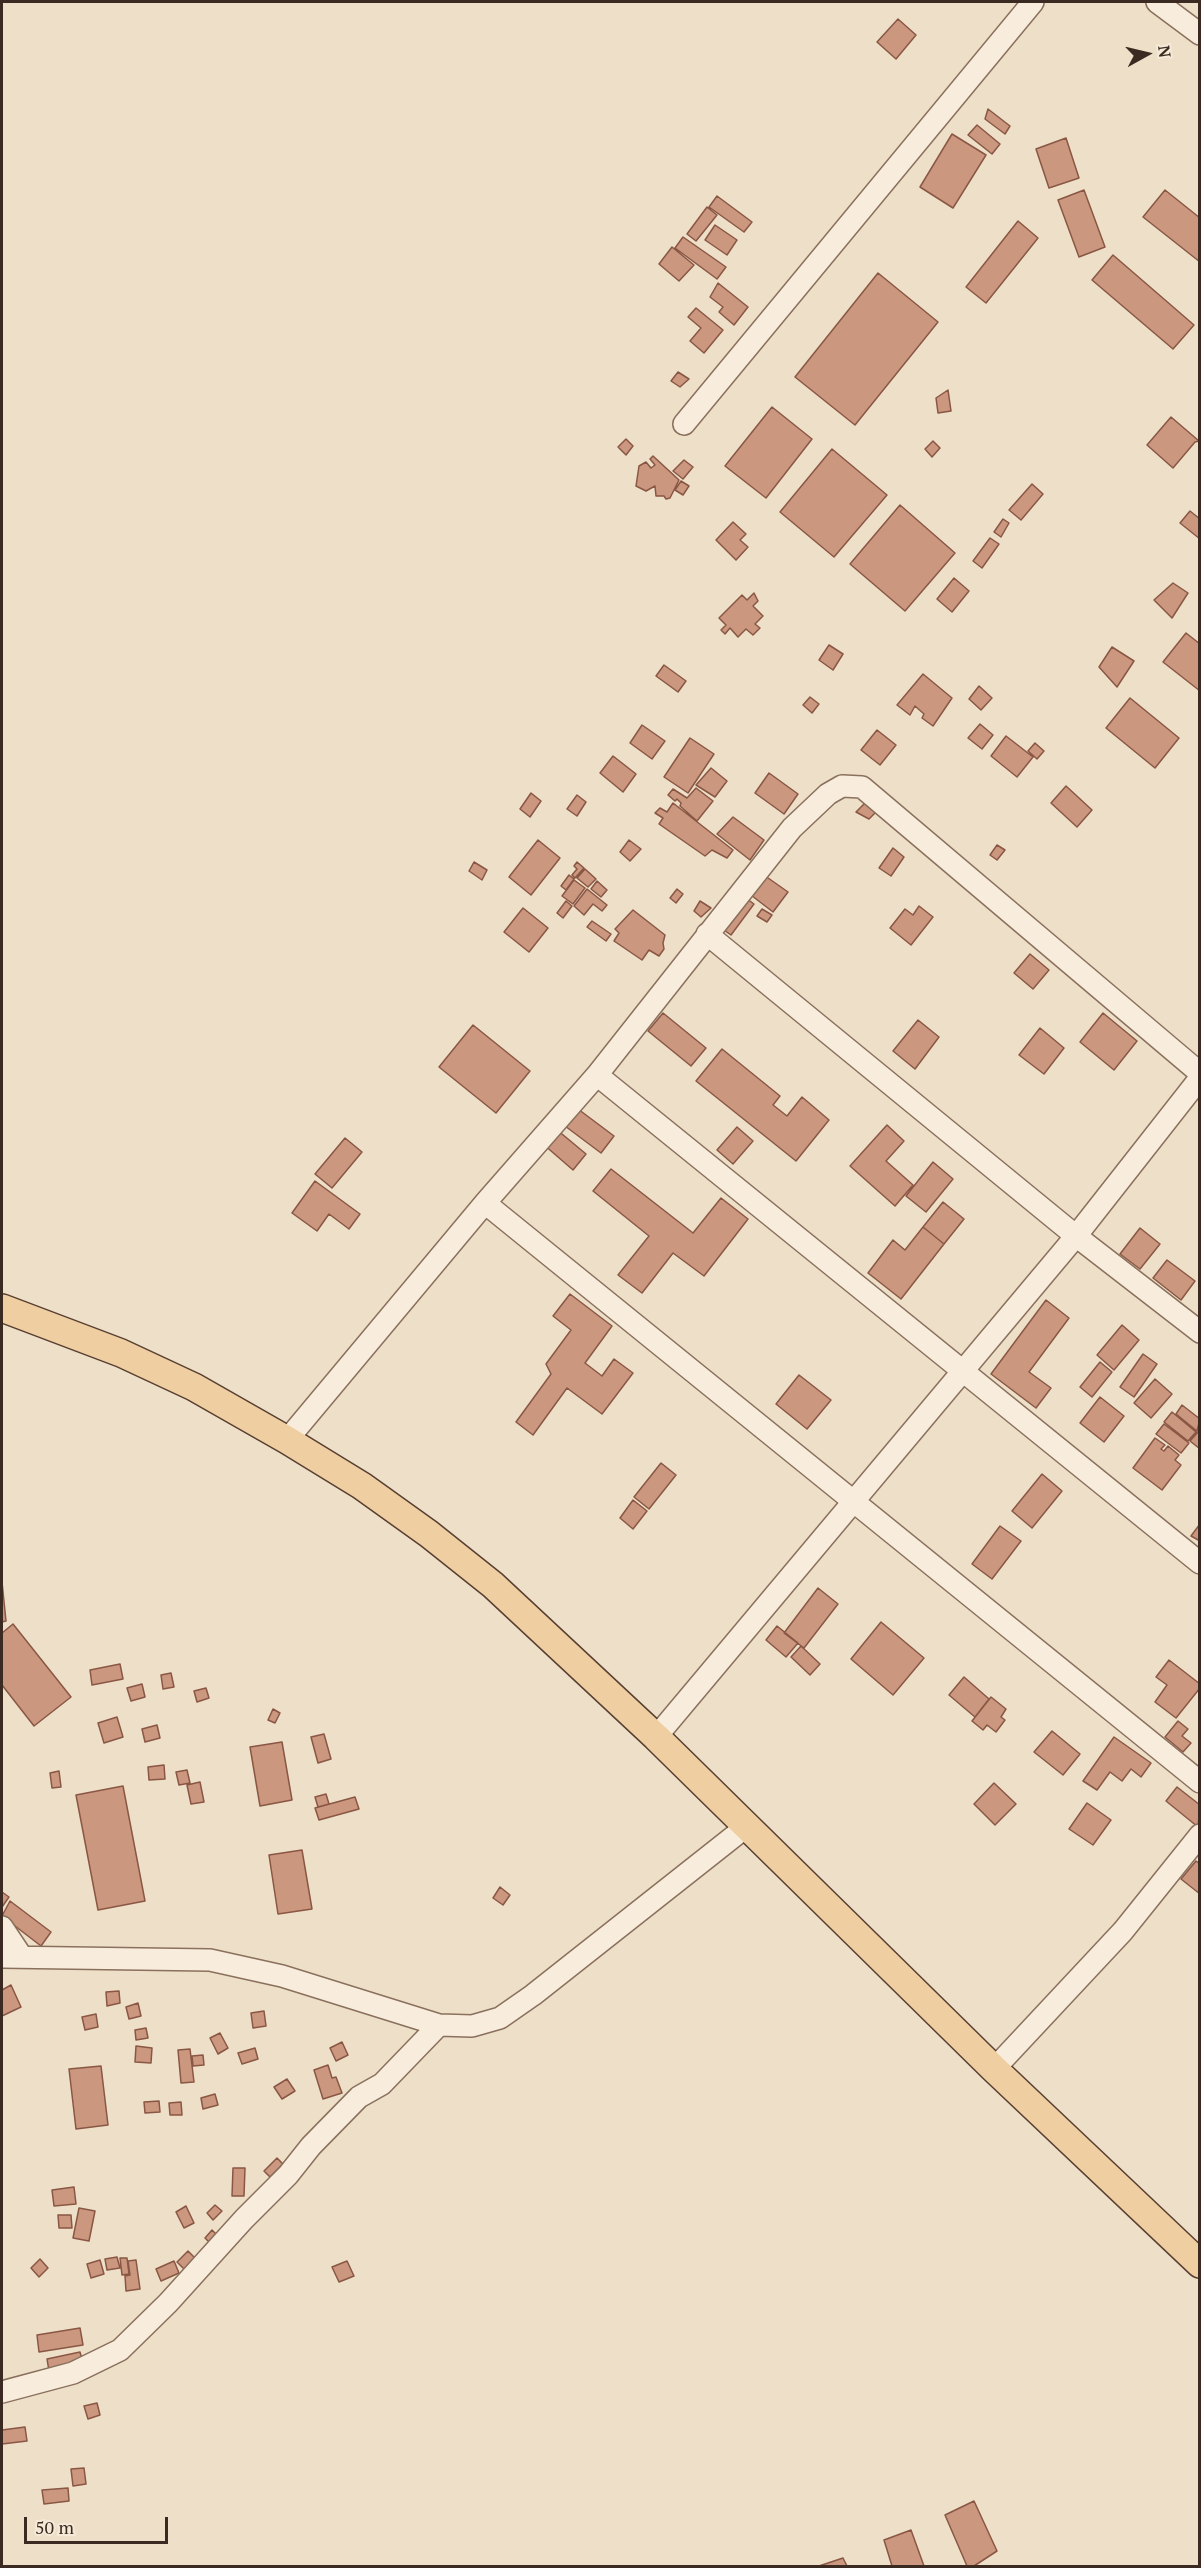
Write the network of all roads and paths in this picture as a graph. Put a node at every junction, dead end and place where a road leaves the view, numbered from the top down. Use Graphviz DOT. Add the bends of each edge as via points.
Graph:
graph roads {
  1 [pos="1033,2"];
  2 [pos="1157,2"];
  3 [pos="1200,34"];
  4 [pos="684,424"];
  5 [pos="706,934"];
  6 [pos="1200,1072"];
  7 [pos="597,1075"];
  8 [pos="1200,1078"];
  9 [pos="484,1203"];
  10 [pos="1076,1236"];
  11 [pos="2,1308"];
  12 [pos="1200,1332"];
  13 [pos="962,1370"];
  14 [pos="287,1440"];
  15 [pos="853,1504"];
  16 [pos="1200,1563"];
  17 [pos="656,1737"];
  18 [pos="1200,1782"];
  19 [pos="747,1826"];
  20 [pos="1200,1835"];
  21 [pos="2,1927"];
  22 [pos="12,1957"];
  23 [pos="439,2025"];
  24 [pos="994,2069"];
  25 [pos="1200,2264"];
  26 [pos="2,2392"];
  1 -- 4 [label="street"];
  2 -- 3 [label="street"];
  5 -- 6 [label="street" via="792,828 828,794 842,786 862,787"];
  5 -- 7 [label="street"];
  5 -- 10 [label="street"];
  7 -- 9 [label="street"];
  7 -- 13 [label="street"];
  8 -- 10 [label="street"];
  9 -- 14 [label="street"];
  9 -- 15 [label="street"];
  10 -- 12 [label="street"];
  10 -- 13 [label="street"];
  11 -- 14 [label="main road" via="121,1353 194,1387"];
  13 -- 15 [label="street"];
  13 -- 16 [label="street"];
  14 -- 17 [label="main road" via="362,1486 439,1541 493,1585"];
  15 -- 17 [label="street"];
  15 -- 18 [label="street"];
  17 -- 19 [label="main road"];
  19 -- 23 [label="street" via="500,2018 472,2026"];
  19 -- 24 [label="main road"];
  20 -- 24 [label="street" via="1123,1932"];
  21 -- 22 [label="street"];
  22 -- 23 [label="street" via="210,1960 282,1976"];
  23 -- 26 [label="street" via="382,2084 359,2097 335,2121 120,2350 73,2373"];
  24 -- 25 [label="main road"];
}
